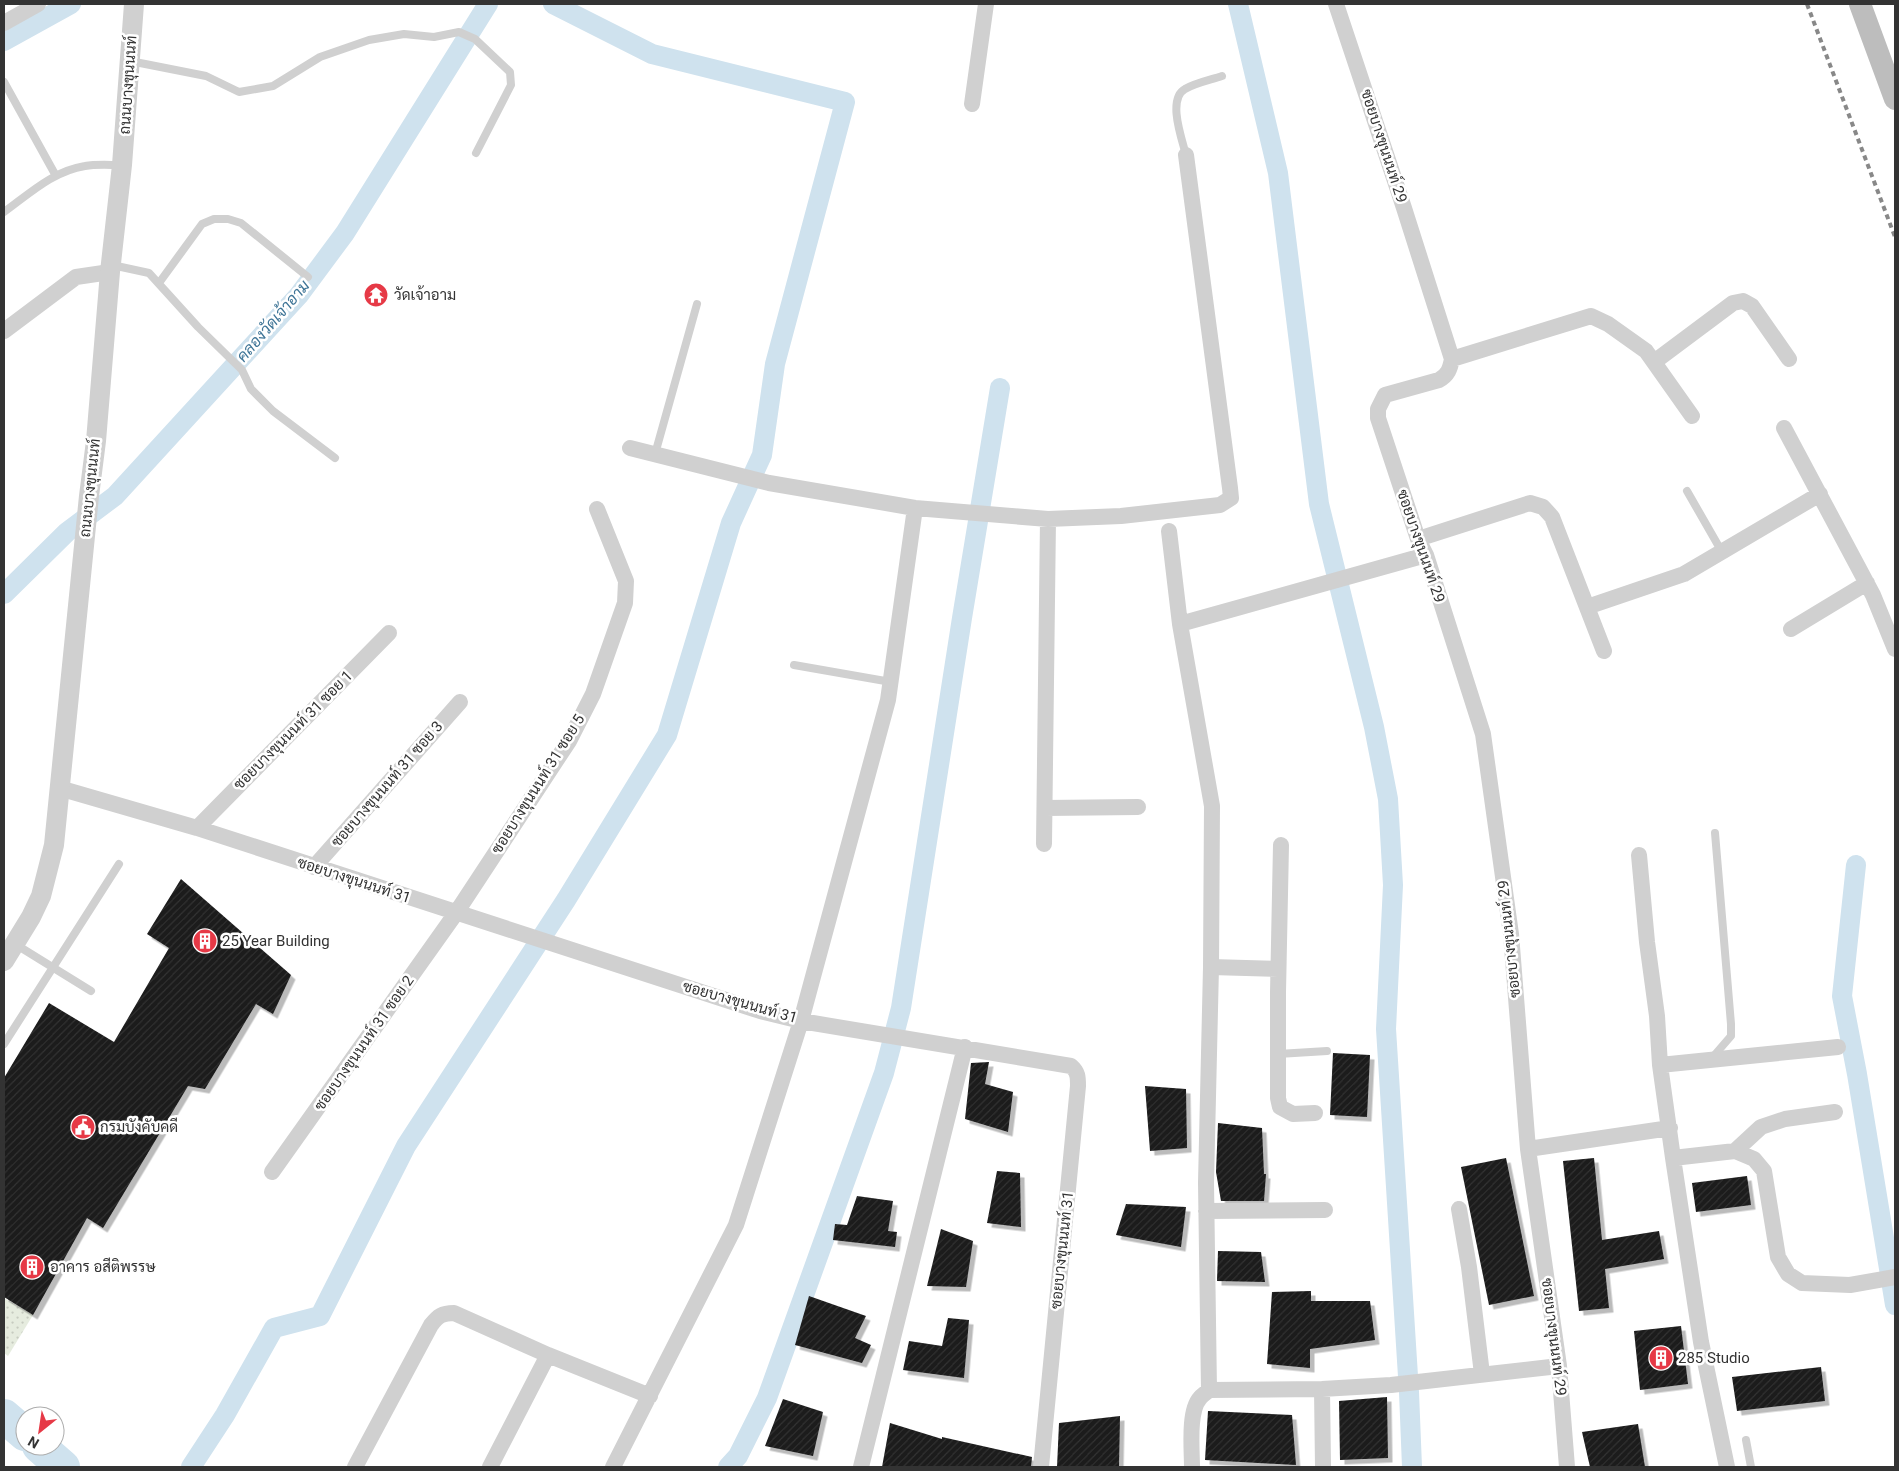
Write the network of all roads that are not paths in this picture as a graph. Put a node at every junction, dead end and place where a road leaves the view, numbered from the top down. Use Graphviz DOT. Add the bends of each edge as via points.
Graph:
graph roads {
  1 [pos="38,4"];
  2 [pos="134,4"];
  3 [pos="986,4"];
  4 [pos="1336,4"];
  5 [pos="1860,4"];
  6 [pos="4,22"];
  7 [pos="130,61"];
  8 [pos="1222,76"];
  9 [pos="4,82"];
  10 [pos="1895,99"];
  11 [pos="972,104"];
  12 [pos="476,153"];
  13 [pos="1186,155"];
  14 [pos="122,165"];
  15 [pos="56,176"];
  16 [pos="4,212"];
  17 [pos="110,268"];
  18 [pos="308,277"];
  19 [pos="159,283"];
  20 [pos="698,304"];
  21 [pos="4,331"];
  22 [pos="1452,359"];
  23 [pos="1789,359"];
  24 [pos="1654,362"];
  25 [pos="1692,416"];
  26 [pos="1784,428"];
  27 [pos="630,448"];
  28 [pos="655,454"];
  29 [pos="335,458"];
  30 [pos="1687,491"];
  31 [pos="1820,494"];
  32 [pos="915,508"];
  33 [pos="597,509"];
  34 [pos="1048,518"];
  35 [pos="1169,531"];
  36 [pos="1418,539"];
  37 [pos="1722,552"];
  38 [pos="1426,555"];
  39 [pos="1867,583"];
  40 [pos="1587,607"];
  41 [pos="1180,624"];
  42 [pos="1791,630"];
  43 [pos="389,633"];
  44 [pos="1895,649"];
  45 [pos="1604,651"];
  46 [pos="794,665"];
  47 [pos="891,682"];
  48 [pos="460,702"];
  49 [pos="59,788"];
  50 [pos="1138,807"];
  51 [pos="1045,808"];
  52 [pos="197,828"];
  53 [pos="1715,833"];
  54 [pos="1044,844"];
  55 [pos="1281,845"];
  56 [pos="1639,855"];
  57 [pos="118,864"];
  58 [pos="314,867"];
  59 [pos="456,913"];
  60 [pos="9,942"];
  61 [pos="4,961"];
  62 [pos="53,966"];
  63 [pos="1211,967"];
  64 [pos="1278,969"];
  65 [pos="91,991"];
  66 [pos="801,1021"];
  67 [pos="4,1044"];
  68 [pos="966,1047"];
  69 [pos="1838,1047"];
  70 [pos="1327,1051"];
  71 [pos="1278,1054"];
  72 [pos="1711,1059"];
  73 [pos="1660,1065"];
  74 [pos="1835,1112"];
  75 [pos="1315,1113"];
  76 [pos="1670,1128"];
  77 [pos="1528,1149"];
  78 [pos="1735,1150"];
  79 [pos="1673,1158"];
  80 [pos="272,1172"];
  81 [pos="1459,1209"];
  82 [pos="1325,1210"];
  83 [pos="1206,1211"];
  84 [pos="1895,1277"];
  85 [pos="548,1355"];
  86 [pos="1559,1366"];
  87 [pos="1482,1374"];
  88 [pos="1322,1389"];
  89 [pos="1209,1390"];
  90 [pos="650,1396"];
  91 [pos="1746,1440"];
  92 [pos="356,1467"];
  93 [pos="490,1467"];
  94 [pos="613,1467"];
  95 [pos="861,1467"];
  96 [pos="1041,1467"];
  97 [pos="1192,1467"];
  98 [pos="1323,1467"];
  99 [pos="1567,1467"];
  100 [pos="1727,1467"];
  101 [pos="1751,1467"];
  1 -- 6 [label="street"];
  2 -- 7 [label="street, ถนนบางขุนนนท์"];
  3 -- 11 [label="street"];
  4 -- 22 [label="street, ซอยบางขุนนนท์ 29"];
  5 -- 10 [label="main road"];
  7 -- 12 [label="lane" via="206,76 239,92 273,86 320,57 369,40 404,34 434,37 459,32 475,39 510,72 511,85"];
  7 -- 14 [label="street, ถนนบางขุนนนท์"];
  8 -- 13 [label="lane" via="1183,89 1178,98 1175,110"];
  9 -- 15 [label="lane"];
  13 -- 34 [label="street" via="1231,498 1220,505 1121,516"];
  14 -- 15 [label="lane" via="87,165"];
  14 -- 17 [label="street, ถนนบางขุนนนท์"];
  15 -- 16 [label="lane"];
  17 -- 19 [label="lane" via="149,273"];
  17 -- 21 [label="street" via="76,278"];
  17 -- 49 [label="street, ถนนบางขุนนนท์" via="96,441"];
  18 -- 19 [label="lane" via="241,223 214,219 202,224"];
  19 -- 29 [label="lane" via="242,370 250,389 273,411"];
  20 -- 28 [label="lane"];
  22 -- 24 [label="street" via="1591,316 1646,351"];
  22 -- 36 [label="street, ซอยบางขุนนนท์ 29" via="1445,376 1385,395 1378,409 1378,418"];
  23 -- 24 [label="street" via="1752,306 1743,301 1733,303"];
  24 -- 25 [label="street"];
  26 -- 31 [label="street"];
  27 -- 28 [label="street"];
  28 -- 32 [label="street" via="769,483"];
  30 -- 37 [label="lane"];
  31 -- 37 [label="street"];
  31 -- 39 [label="street"];
  32 -- 34 [label="street"];
  32 -- 47 [label="street"];
  33 -- 59 [label="street, ซอยบางขุนนนท์ 31 ซอย 5" via="626,581 625,603 612,643 593,694 569,741"];
  34 -- 51 [label="street"];
  35 -- 41 [label="street"];
  36 -- 38 [label="street, ซอยบางขุนนนท์ 29"];
  36 -- 40 [label="street" via="1530,503 1543,507 1552,517"];
  37 -- 40 [label="street" via="1684,574"];
  38 -- 41 [label="street"];
  38 -- 77 [label="street, ซอยบางขุนนนท์ 29" via="1483,734 1511,934"];
  39 -- 42 [label="street"];
  39 -- 44 [label="street"];
  40 -- 45 [label="street"];
  41 -- 63 [label="street" via="1212,806"];
  43 -- 52 [label="street, ซอยบางขุนนนท์ 31 ซอย 1"];
  46 -- 47 [label="lane"];
  47 -- 66 [label="street"];
  48 -- 58 [label="street, ซอยบางขุนนนท์ 31 ซอย 3"];
  49 -- 52 [label="street, ซอยบางขุนนนท์ 31"];
  49 -- 60 [label="street, ถนนบางขุนนนท์" via="54,845 41,896 31,917"];
  50 -- 51 [label="street"];
  51 -- 54 [label="street"];
  52 -- 58 [label="street, ซอยบางขุนนนท์ 31"];
  53 -- 72 [label="lane" via="1731,1036"];
  55 -- 64 [label="street"];
  56 -- 73 [label="street"];
  57 -- 62 [label="lane"];
  58 -- 59 [label="street, ซอยบางขุนนนท์ 31"];
  59 -- 66 [label="street, ซอยบางขุนนนท์ 31" via="760,1011"];
  59 -- 80 [label="street, ซอยบางขุนนนท์ 31 ซอย 2"];
  60 -- 61 [label="street, ถนนบางขุนนนท์"];
  60 -- 62 [label="lane"];
  62 -- 65 [label="lane"];
  62 -- 67 [label="lane"];
  63 -- 64 [label="street"];
  63 -- 83 [label="street"];
  64 -- 71 [label="street"];
  66 -- 68 [label="street, ซอยบางขุนนนท์ 31"];
  66 -- 90 [label="street" via="736,1225"];
  68 -- 95 [label="street"];
  68 -- 96 [label="street, ซอยบางขุนนนท์ 31" via="1066,1064 1078,1075"];
  69 -- 72 [label="street"];
  70 -- 71 [label="lane"];
  71 -- 75 [label="street" via="1280,1106 1292,1114"];
  72 -- 73 [label="street"];
  73 -- 76 [label="street"];
  74 -- 78 [label="street" via="1761,1127"];
  76 -- 77 [label="street"];
  76 -- 79 [label="street"];
  77 -- 86 [label="street, ซอยบางขุนนนท์ 29"];
  78 -- 79 [label="street"];
  78 -- 84 [label="street" via="1754,1159 1764,1171 1778,1257 1788,1274 1802,1283 1850,1285"];
  79 -- 100 [label="street" via="1701,1342"];
  81 -- 87 [label="street"];
  82 -- 83 [label="street"];
  83 -- 89 [label="street"];
  85 -- 90 [label="street"];
  85 -- 92 [label="street" via="454,1312 438,1316"];
  85 -- 93 [label="street"];
  86 -- 87 [label="street"];
  86 -- 99 [label="street, ซอยบางขุนนนท์ 29"];
  87 -- 88 [label="street"];
  88 -- 89 [label="street"];
  88 -- 98 [label="street"];
  89 -- 97 [label="street" via="1196,1404 1192,1423"];
  90 -- 94 [label="street"];
  91 -- 101 [label="lane"];
}
